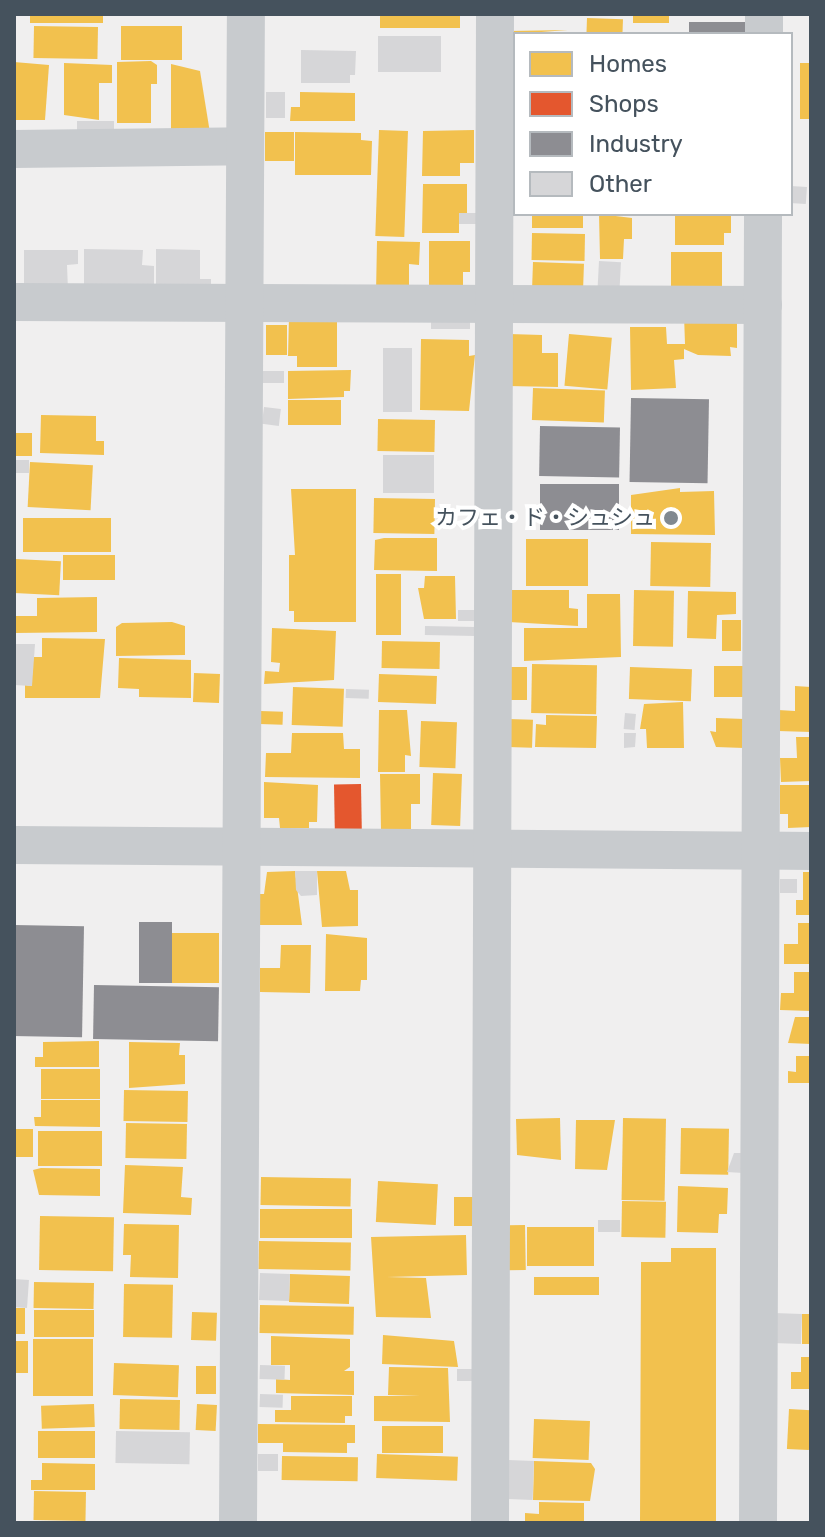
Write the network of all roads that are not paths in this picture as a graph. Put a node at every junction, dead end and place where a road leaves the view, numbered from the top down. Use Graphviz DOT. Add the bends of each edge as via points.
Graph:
graph roads {
  1 [pos="246,14"];
  2 [pos="495,14"];
  3 [pos="245,146"];
  4 [pos="14,149"];
  5 [pos="763,216"];
  6 [pos="14,302"];
  7 [pos="497,304"];
  8 [pos="246,305"];
  9 [pos="763,305"];
  10 [pos="14,845"];
  11 [pos="242,846"];
  12 [pos="759,850"];
  13 [pos="491,851"];
  14 [pos="811,851"];
  15 [pos="238,1523"];
  16 [pos="490,1523"];
  17 [pos="758,1523"];
  1 -- 3 [label="street"];
  2 -- 7 [label="street"];
  3 -- 4 [label="street"];
  3 -- 8 [label="street"];
  5 -- 9 [label="street"];
  6 -- 8 [label="street"];
  7 -- 8 [label="street"];
  7 -- 9 [label="street"];
  7 -- 13 [label="street"];
  8 -- 11 [label="street"];
  9 -- 12 [label="street"];
  10 -- 11 [label="street"];
  11 -- 13 [label="street"];
  11 -- 15 [label="street"];
  12 -- 13 [label="street"];
  12 -- 14 [label="street"];
  12 -- 17 [label="street"];
  13 -- 16 [label="street"];
}
